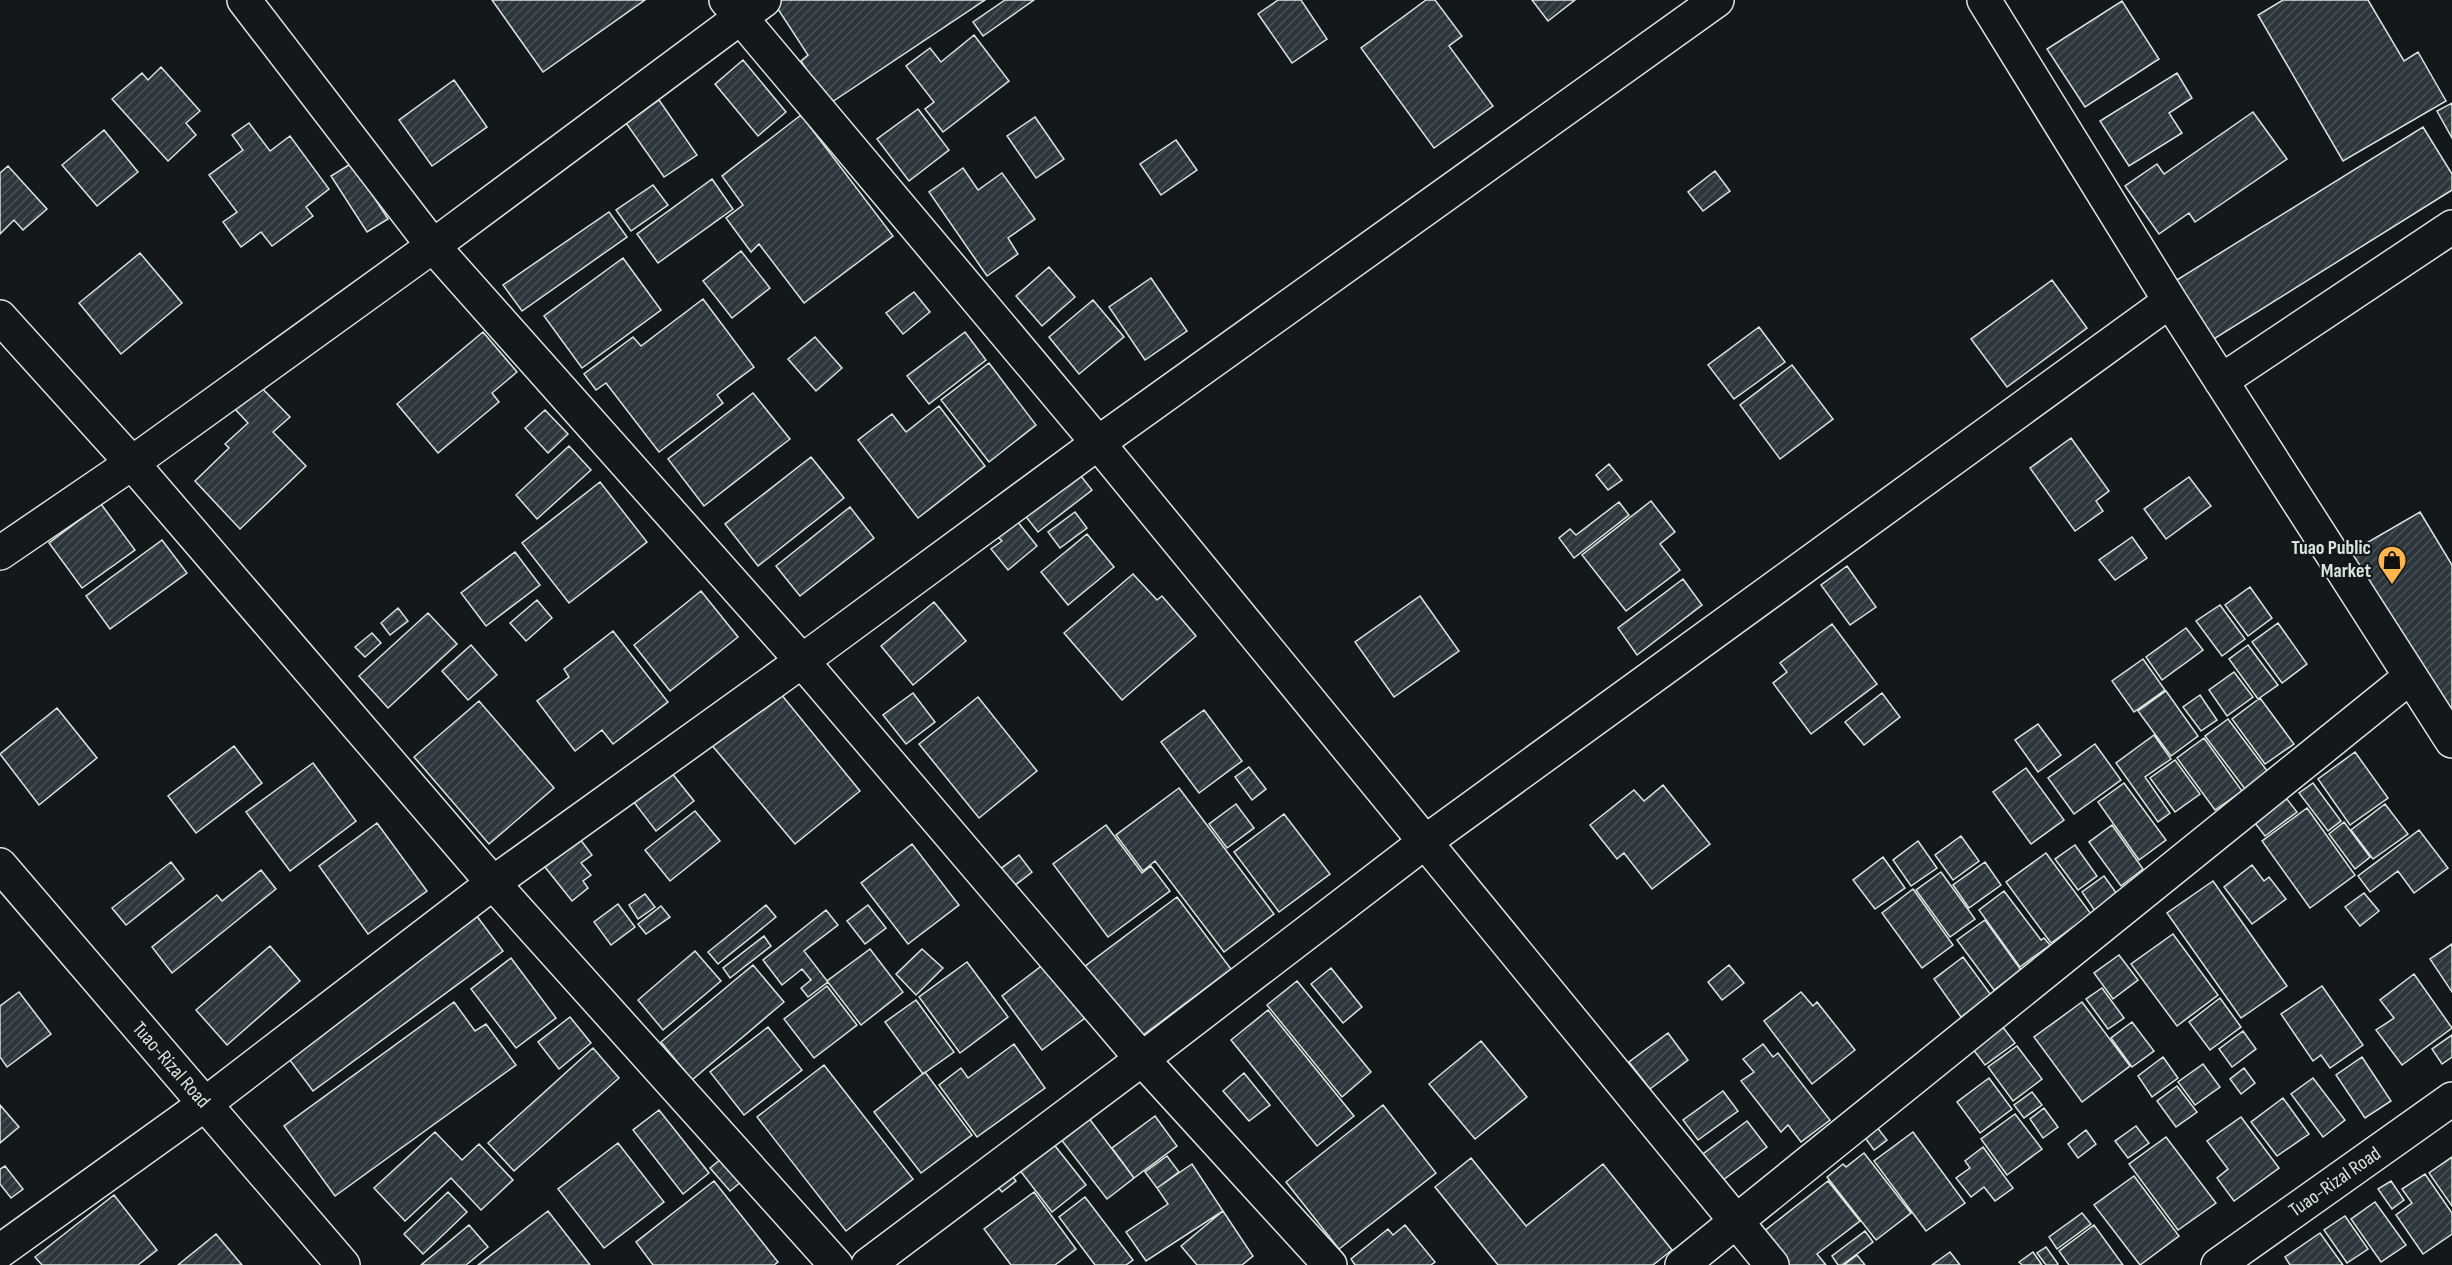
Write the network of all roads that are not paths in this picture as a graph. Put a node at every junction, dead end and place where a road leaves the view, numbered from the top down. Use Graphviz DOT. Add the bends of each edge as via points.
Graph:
graph roads {
  1 [pos="244,0"];
  2 [pos="1717,0"];
  3 [pos="1984,0"];
  4 [pos="743,6"];
  5 [pos="2452,227"];
  6 [pos="433,246"];
  7 [pos="2170,301"];
  8 [pos="0,317"];
  9 [pos="2221,381"];
  10 [pos="1098,443"];
  11 [pos="132,463"];
  12 [pos="0,553"];
  13 [pos="802,661"];
  14 [pos="2410,677"];
  15 [pos="2452,741"];
  16 [pos="1425,842"];
  17 [pos="0,865"];
  18 [pos="494,883"];
  19 [pos="1142,1059"];
  20 [pos="2452,1099"];
  21 [pos="205,1104"];
  22 [pos="1737,1221"];
  23 [pos="0,1251"];
  24 [pos="343,1265"];
  25 [pos="836,1265"];
  26 [pos="867,1265"];
  27 [pos="1330,1265"];
  28 [pos="1682,1265"];
  29 [pos="1772,1265"];
  30 [pos="2218,1265"];
  1 -- 6 [label="street"];
  2 -- 10 [label="street"];
  3 -- 7 [label="street"];
  4 -- 6 [label="street"];
  4 -- 10 [label="street"];
  5 -- 9 [label="street"];
  6 -- 11 [label="street"];
  6 -- 13 [label="street"];
  7 -- 9 [label="street"];
  7 -- 16 [label="street"];
  8 -- 11 [label="street"];
  9 -- 14 [label="street"];
  10 -- 13 [label="street"];
  10 -- 16 [label="street"];
  11 -- 12 [label="street"];
  11 -- 18 [label="street"];
  13 -- 18 [label="street"];
  13 -- 19 [label="street"];
  14 -- 15 [label="street"];
  14 -- 22 [label="street"];
  16 -- 19 [label="street"];
  16 -- 22 [label="street"];
  17 -- 21 [label="street, Tuao-Rizal Road"];
  18 -- 21 [label="street"];
  18 -- 25 [label="street"];
  19 -- 26 [label="street"];
  19 -- 27 [label="street"];
  20 -- 30 [label="street, Tuao-Rizal Road"];
  21 -- 23 [label="street"];
  21 -- 24 [label="street, Tuao-Rizal Road"];
  22 -- 28 [label="street"];
  22 -- 29 [label="street"];
}
